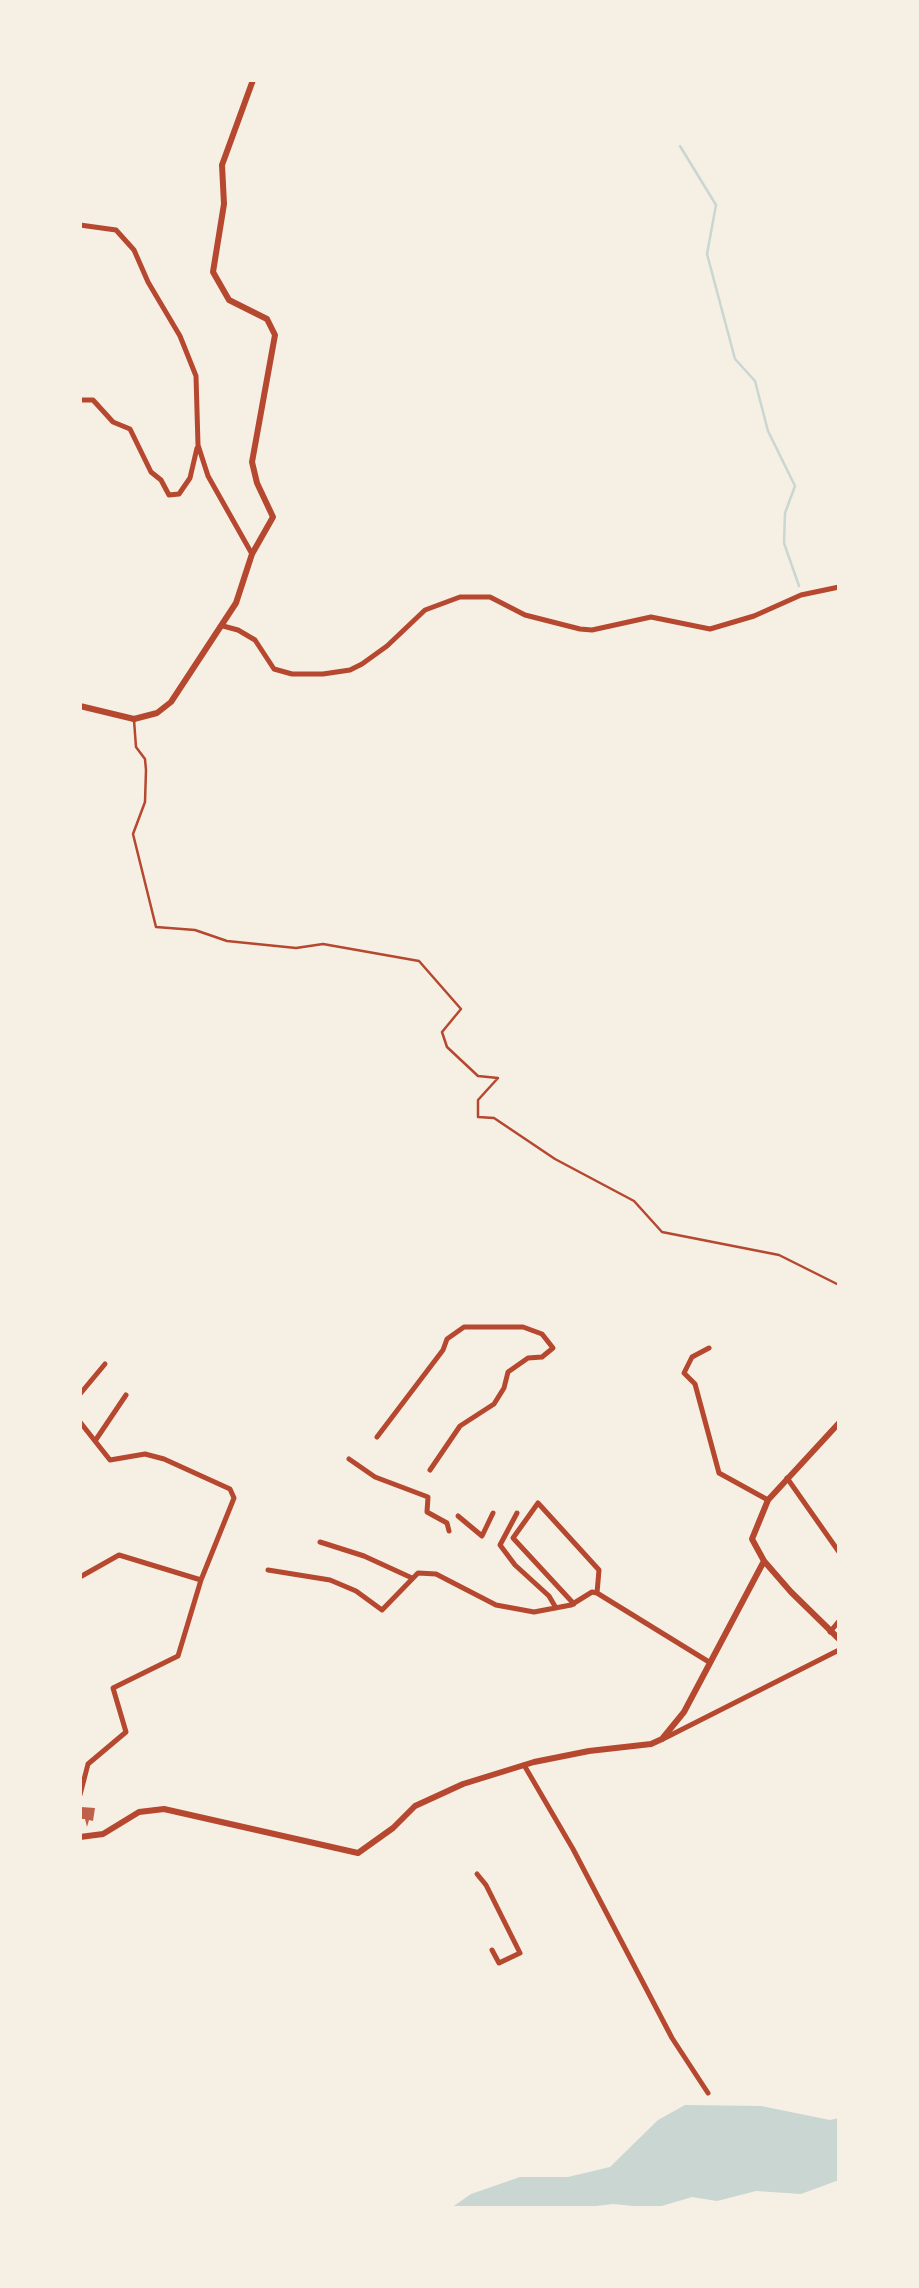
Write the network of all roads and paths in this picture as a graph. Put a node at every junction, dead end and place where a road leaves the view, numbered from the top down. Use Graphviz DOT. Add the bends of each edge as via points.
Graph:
graph roads {
  1 [pos="253,80"];
  2 [pos="80,226"];
  3 [pos="80,400"];
  4 [pos="198,445"];
  5 [pos="252,554"];
  6 [pos="839,587"];
  7 [pos="223,626"];
  8 [pos="80,706"];
  9 [pos="134,719"];
  10 [pos="839,1286"];
  11 [pos="709,1348"];
  12 [pos="104,1364"];
  13 [pos="80,1394"];
  14 [pos="126,1395"];
  15 [pos="80,1422"];
  16 [pos="839,1422"];
  17 [pos="377,1437"];
  18 [pos="95,1441"];
  19 [pos="349,1460"];
  20 [pos="430,1470"];
  21 [pos="787,1478"];
  22 [pos="768,1500"];
  23 [pos="493,1513"];
  24 [pos="517,1513"];
  25 [pos="458,1516"];
  26 [pos="449,1531"];
  27 [pos="320,1542"];
  28 [pos="839,1552"];
  29 [pos="764,1561"];
  30 [pos="268,1570"];
  31 [pos="80,1577"];
  32 [pos="412,1578"];
  33 [pos="201,1580"];
  34 [pos="597,1593"];
  35 [pos="574,1604"];
  36 [pos="556,1608"];
  37 [pos="839,1621"];
  38 [pos="830,1632"];
  39 [pos="839,1639"];
  40 [pos="839,1650"];
  41 [pos="712,1664"];
  42 [pos="662,1739"];
  43 [pos="524,1765"];
  44 [pos="80,1795"];
  45 [pos="80,1837"];
  46 [pos="477,1874"];
  47 [pos="492,1950"];
  48 [pos="708,2092"];
  1 -- 5 [label="street" via="222,165 224,204 213,272 229,300 267,319 275,335 252,462 273,517"];
  2 -- 4 [label="street" via="116,230 134,250 196,376"];
  3 -- 4 [label="street" via="93,400 130,429 169,495 179,494 190,478"];
  4 -- 5 [label="street"];
  5 -- 7 [label="street"];
  6 -- 7 [label="street" via="710,628 651,617 580,628 490,597 460,596 425,610 362,664 323,674 274,669 255,640"];
  7 -- 9 [label="street" via="171,702"];
  8 -- 9 [label="street"];
  9 -- 10 [label="lane" via="146,770 133,834 156,927 419,961 461,1009 442,1032 446,1047 478,1076 498,1078 478,1100 478,1117 494,1118 634,1201 662,1232 780,1254"];
  11 -- 22 [label="street" via="692,1357 684,1373 696,1384 719,1473"];
  12 -- 13 [label="street"];
  14 -- 18 [label="street"];
  15 -- 18 [label="street"];
  16 -- 21 [label="street"];
  17 -- 20 [label="street" via="448,1339 464,1327 523,1327 542,1334 552,1348 508,1372 494,1404 460,1426"];
  18 -- 33 [label="street" via="110,1460 145,1454 230,1489 234,1498"];
  19 -- 26 [label="street" via="428,1497 426,1512"];
  21 -- 22 [label="street"];
  21 -- 28 [label="street"];
  22 -- 29 [label="street" via="752,1539"];
  23 -- 25 [label="street" via="482,1536"];
  24 -- 36 [label="street" via="500,1545"];
  27 -- 32 [label="street"];
  29 -- 38 [label="street"];
  29 -- 41 [label="street"];
  30 -- 32 [label="street" via="330,1580 382,1610"];
  31 -- 33 [label="street" via="119,1555"];
  32 -- 36 [label="street" via="436,1574 496,1605 534,1612"];
  33 -- 44 [label="street" via="178,1656 113,1688 126,1732 88,1764"];
  34 -- 35 [label="street"];
  34 -- 35 [label="street" via="599,1570 538,1503 513,1538"];
  34 -- 41 [label="street"];
  35 -- 36 [label="street"];
  37 -- 38 [label="street"];
  38 -- 39 [label="street"];
  40 -- 42 [label="street"];
  41 -- 42 [label="street"];
  42 -- 43 [label="street"];
  43 -- 45 [label="street" via="426,1800 358,1852 164,1808"];
  43 -- 48 [label="street"];
  46 -- 47 [label="street" via="520,1953 499,1963"];
}
